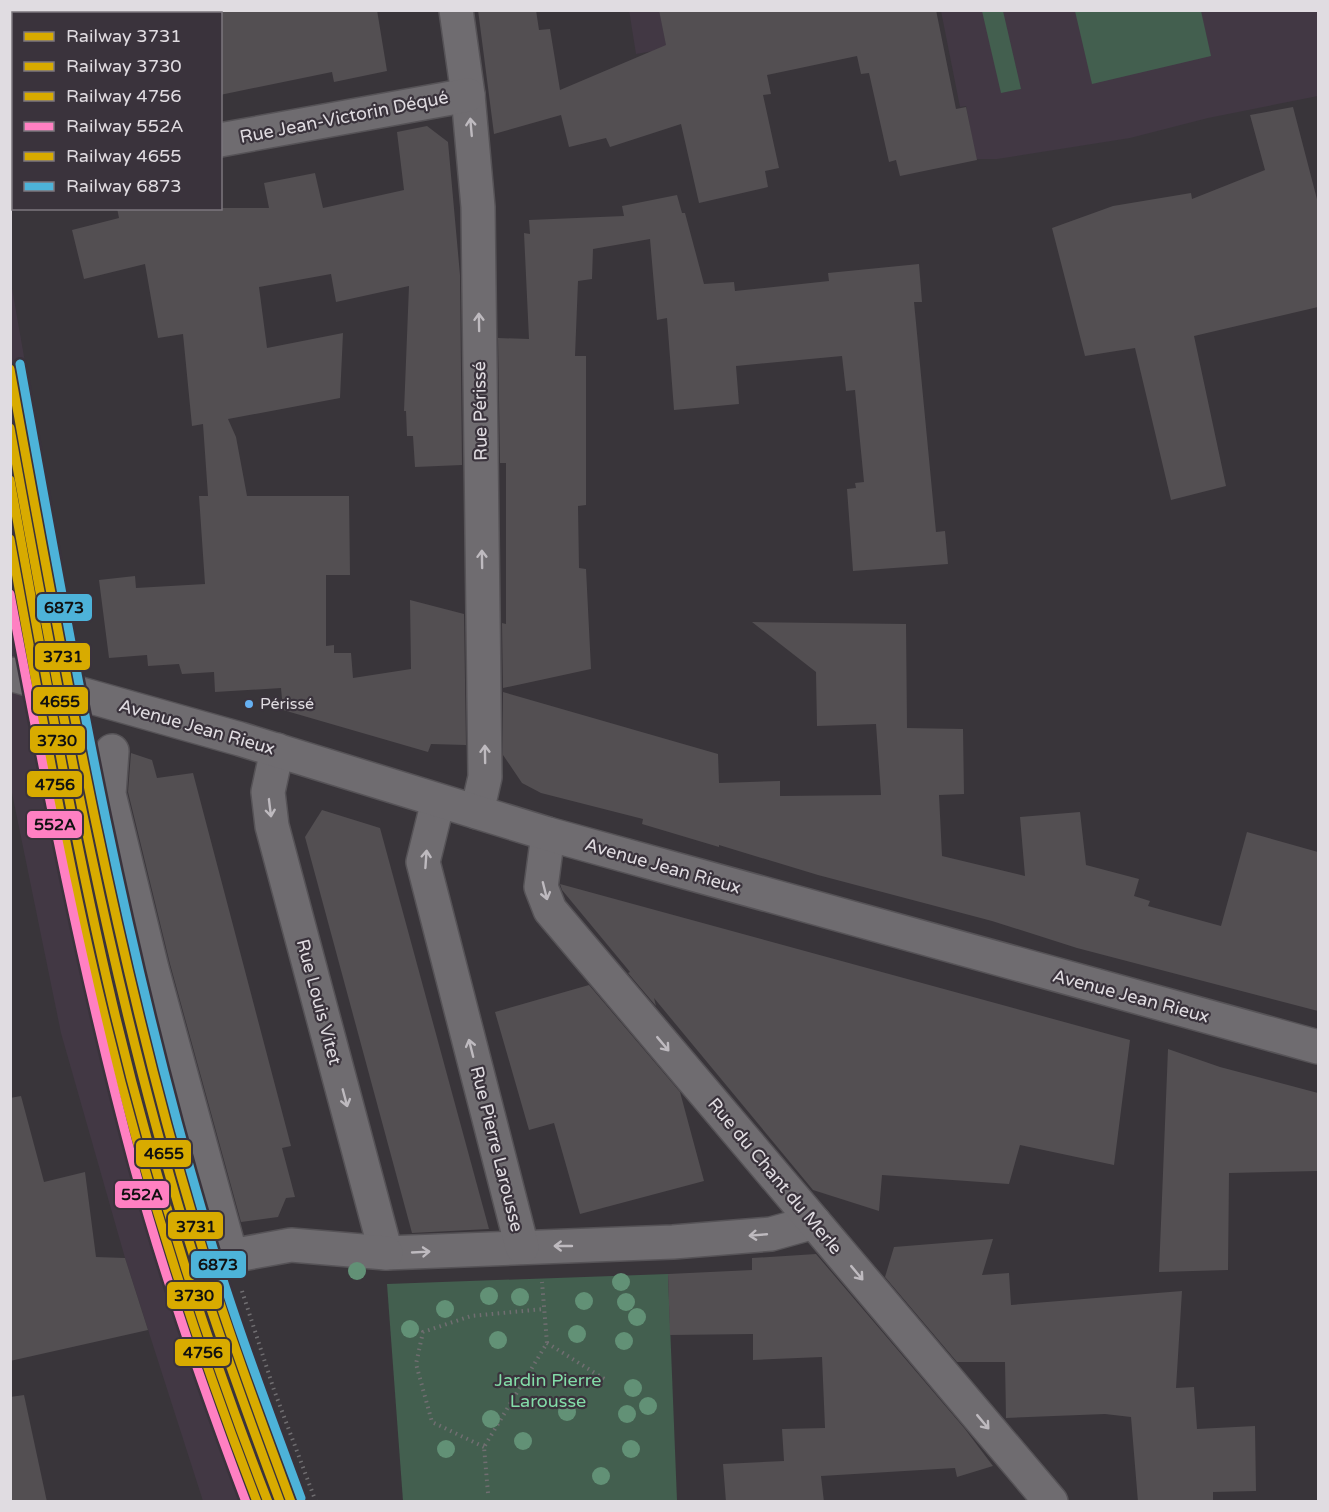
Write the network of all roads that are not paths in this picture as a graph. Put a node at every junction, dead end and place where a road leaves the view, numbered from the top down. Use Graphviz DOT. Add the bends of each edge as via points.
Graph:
graph roads {
  1 [pos="456,10"];
  2 [pos="468,94"];
  3 [pos="222,140"];
  4 [pos="10,674"];
  5 [pos="277,750"];
  6 [pos="112,751"];
  7 [pos="438,801"];
  8 [pos="477,812"];
  9 [pos="548,834"];
  10 [pos="1318,1047"];
  11 [pos="814,1222"];
  12 [pos="531,1246"];
  13 [pos="386,1253"];
  14 [pos="1051,1502"];
  1 -- 2 [label="street, Rue Périssé"];
  2 -- 3 [label="street, Rue Jean-Victorin Déqué"];
  8 -- 2 [label="street, Rue Périssé, one-way" via="485,777 478,207"];
  4 -- 5 [label="street, Avenue Jean Rieux"];
  5 -- 7 [label="street, Avenue Jean Rieux"];
  5 -- 13 [label="street, Rue Louis Vitet, one-way" via="268,792 272,826"];
  6 -- 13 [label="street" via="109,794 152,969 231,1256 291,1245"];
  7 -- 8 [label="street, Avenue Jean Rieux"];
  12 -- 7 [label="street, Rue Pierre Larousse, one-way" via="423,862"];
  8 -- 9 [label="street, Avenue Jean Rieux"];
  9 -- 10 [label="street, Avenue Jean Rieux"];
  9 -- 11 [label="street, Rue du Chant du Merle, one-way" via="541,887 550,910"];
  11 -- 12 [label="street, Rue Pierre Larousse, one-way" via="771,1234"];
  11 -- 14 [label="street, Rue du Chant du Merle, one-way"];
  13 -- 12 [label="street, one-way"];
}
